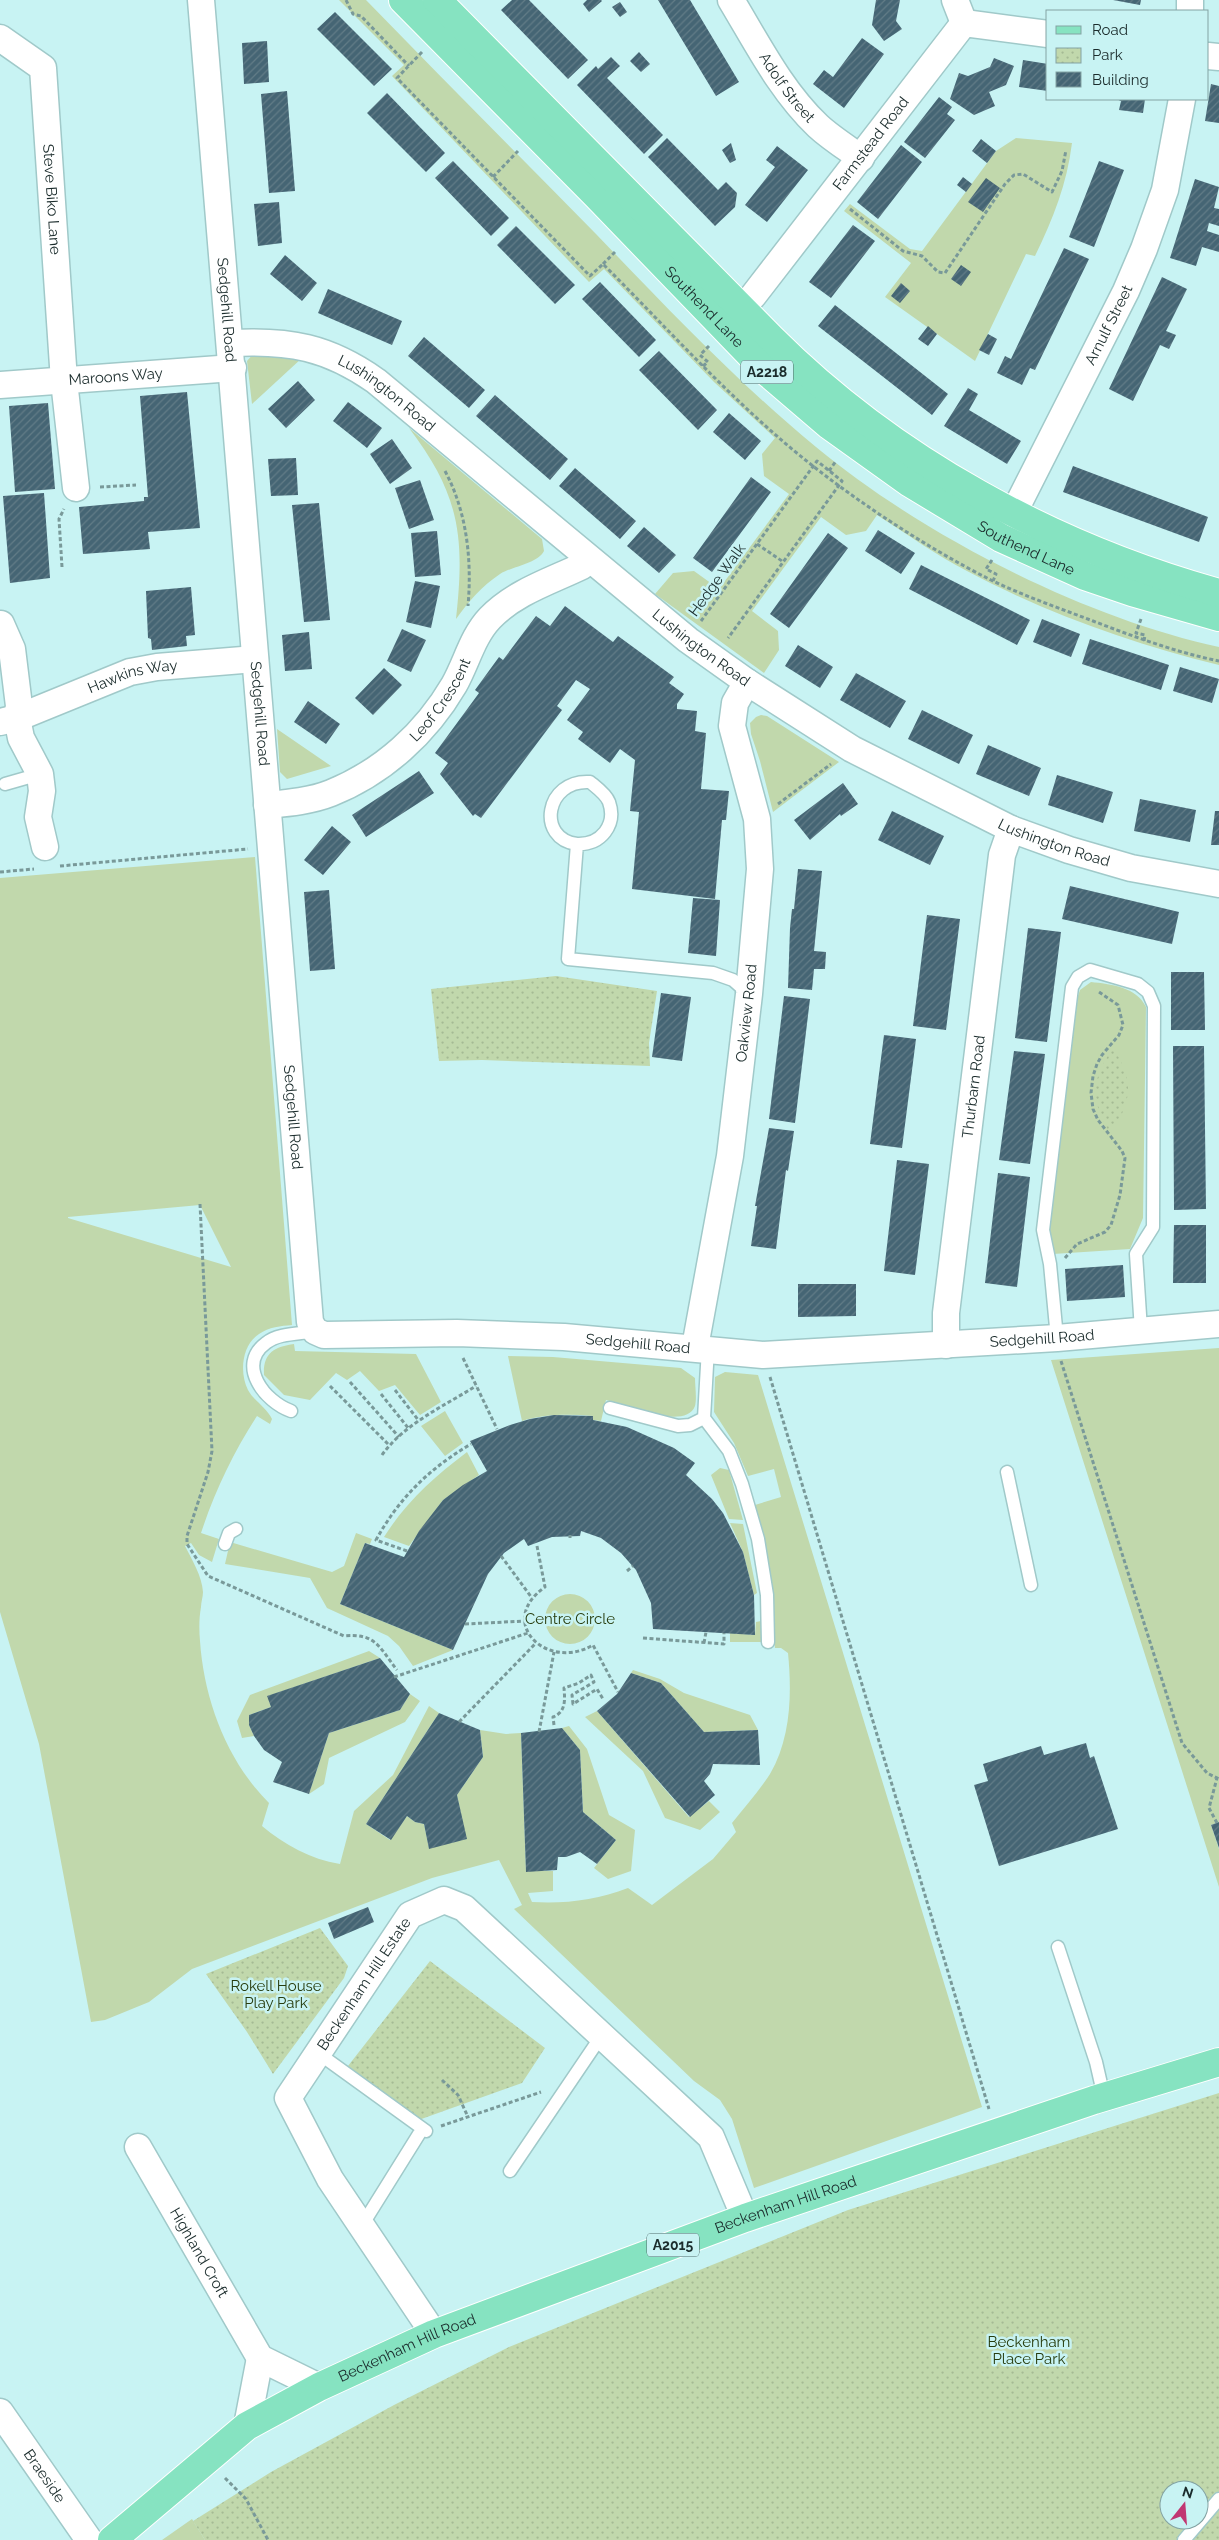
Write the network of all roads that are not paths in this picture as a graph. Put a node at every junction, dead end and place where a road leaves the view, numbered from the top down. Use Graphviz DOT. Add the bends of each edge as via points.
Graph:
graph roads {
  1 [pos="201,0"];
  2 [pos="403,0"];
  3 [pos="438,0"];
  4 [pos="731,0"];
  5 [pos="959,12"];
  6 [pos="1046,34"];
  7 [pos="0,38"];
  8 [pos="504,85"];
  9 [pos="1182,100"];
  10 [pos="861,158"];
  11 [pos="741,307"];
  12 [pos="717,335"];
  13 [pos="232,355"];
  14 [pos="64,381"];
  15 [pos="0,385"];
  16 [pos="76,488"];
  17 [pos="1014,514"];
  18 [pos="998,546"];
  19 [pos="589,560"];
  20 [pos="1219,593"];
  21 [pos="1219,617"];
  22 [pos="1,624"];
  23 [pos="255,659"];
  24 [pos="746,682"];
  25 [pos="8,720"];
  26 [pos="40,774"];
  27 [pos="6,784"];
  28 [pos="267,804"];
  29 [pos="1010,829"];
  30 [pos="577,844"];
  31 [pos="47,861"];
  32 [pos="1219,884"];
  33 [pos="749,994"];
  34 [pos="1219,1324"];
  35 [pos="1141,1330"];
  36 [pos="315,1331"];
  37 [pos="1057,1338"];
  38 [pos="946,1346"];
  39 [pos="702,1348"];
  40 [pos="610,1408"];
  41 [pos="291,1411"];
  42 [pos="704,1418"];
  43 [pos="1007,1472"];
  44 [pos="236,1529"];
  45 [pos="225,1544"];
  46 [pos="1031,1585"];
  47 [pos="768,1642"];
  48 [pos="1058,1947"];
  49 [pos="602,2036"];
  50 [pos="318,2053"];
  51 [pos="1219,2062"];
  52 [pos="1104,2097"];
  53 [pos="138,2147"];
  54 [pos="510,2171"];
  55 [pos="745,2218"];
  56 [pos="361,2227"];
  57 [pos="434,2334"];
  58 [pos="260,2358"];
  59 [pos="319,2387"];
  60 [pos="0,2412"];
  61 [pos="247,2426"];
  62 [pos="1219,2499"];
  63 [pos="88,2540"];
  64 [pos="112,2540"];
  65 [pos="1184,2540"];
  1 -- 13 [label="street, Sedgehill Road"];
  2 -- 8 [label="main road, Southend Lane / A2218"];
  3 -- 8 [label="main road, Southend Lane / A2218"];
  4 -- 10 [label="street, Adolf Street" via="786,88 805,112 819,127"];
  5 -- 6 [label="street, Farmstead Road"];
  5 -- 10 [label="street, Farmstead Road"];
  7 -- 14 [label="street, Steve Biko Lane" via="43,68"];
  8 -- 11 [label="main road, Southend Lane / A2218"];
  8 -- 12 [label="main road, Southend Lane / A2218"];
  9 -- 17 [label="street, Arnulf Street" via="1165,190 1144,249"];
  10 -- 11 [label="street, Farmstead Road"];
  11 -- 12 [label="street, Farmstead Road"];
  11 -- 17 [label="main road, Southend Lane / A2218" via="803,370 836,398 938,470"];
  12 -- 18 [label="main road, Southend Lane / A2218" via="829,425"];
  13 -- 14 [label="street, Maroons Way"];
  13 -- 19 [label="street, Lushington Road" via="270,343 330,354 354,365"];
  13 -- 23 [label="street, Sedgehill Road"];
  14 -- 15 [label="street, Maroons Way"];
  14 -- 16 [label="street"];
  17 -- 18 [label="street, Arnulf Street"];
  17 -- 20 [label="main road, Southend Lane / A2218" via="1110,557"];
  18 -- 21 [label="main road, Southend Lane / A2218" via="1132,592"];
  19 -- 24 [label="street, Lushington Road"];
  19 -- 28 [label="street, Leof Crescent" via="514,597 490,618 471,645 459,676 440,709 411,742 375,770 330,793 294,802"];
  22 -- 25 [label="street" via="12,649 19,706"];
  23 -- 25 [label="street, Hawkins Way" via="130,672"];
  23 -- 28 [label="street, Sedgehill Road"];
  24 -- 29 [label="street, Lushington Road" via="852,749"];
  24 -- 33 [label="street, Oakview Road" via="735,703 732,726 757,819 760,869"];
  25 -- 26 [label="street"];
  26 -- 27 [label="lane"];
  26 -- 31 [label="street" via="42,791 38,817"];
  28 -- 36 [label="street, Sedgehill Road" via="310,1322"];
  29 -- 32 [label="street, Lushington Road" via="1131,868"];
  29 -- 38 [label="street, Thurbarn Road" via="1001,865 946,1313"];
  30 -- 30 [label="lane" via="594,842 601,837 608,831 611,818 609,801 590,782 578,781 565,786 555,797 551,812 554,830 559,837"];
  30 -- 33 [label="lane" via="568,959 712,973 733,980"];
  33 -- 39 [label="street, Oakview Road"];
  34 -- 35 [label="street, Sedgehill Road"];
  35 -- 37 [label="street, Sedgehill Road"];
  35 -- 37 [label="lane" via="1136,1254 1153,1227 1154,1006 1148,992 1138,984 1090,970 1078,977 1072,987 1043,1230 1050,1264"];
  36 -- 39 [label="street, Sedgehill Road" via="324,1335 458,1333 564,1337"];
  36 -- 41 [label="lane" via="279,1337 266,1342 257,1353 254,1365 256,1382 268,1396"];
  37 -- 38 [label="street, Sedgehill Road"];
  38 -- 39 [label="street, Sedgehill Road" via="764,1355"];
  39 -- 42 [label="lane"];
  40 -- 42 [label="lane" via="678,1426 690,1425"];
  42 -- 47 [label="lane" via="729,1451 758,1539 767,1595"];
  43 -- 46 [label="lane"];
  44 -- 45 [label="lane" via="229,1532"];
  48 -- 52 [label="lane" via="1094,2054"];
  49 -- 50 [label="street, Beckenham Hill Estate" via="464,1908 444,1900 410,1915"];
  49 -- 54 [label="lane"];
  49 -- 55 [label="street, Beckenham Hill Estate" via="711,2137"];
  50 -- 56 [label="street, Beckenham Hill Estate" via="288,2098 330,2178"];
  50 -- 56 [label="lane" via="423,2133"];
  51 -- 52 [label="main road, Beckenham Hill Road / A2015"];
  52 -- 55 [label="main road, Beckenham Hill Road / A2015"];
  53 -- 58 [label="street, Highland Croft"];
  55 -- 57 [label="main road, Beckenham Hill Road / A2015"];
  56 -- 57 [label="street, Beckenham Hill Estate"];
  57 -- 59 [label="main road, Beckenham Hill Road / A2015"];
  58 -- 59 [label="street"];
  58 -- 61 [label="street"];
  59 -- 61 [label="main road, Beckenham Hill Road / A2015"];
  60 -- 63 [label="street, Braeside"];
  61 -- 64 [label="main road, Beckenham Hill Road / A2015"];
  62 -- 65 [label="lane"];
}
